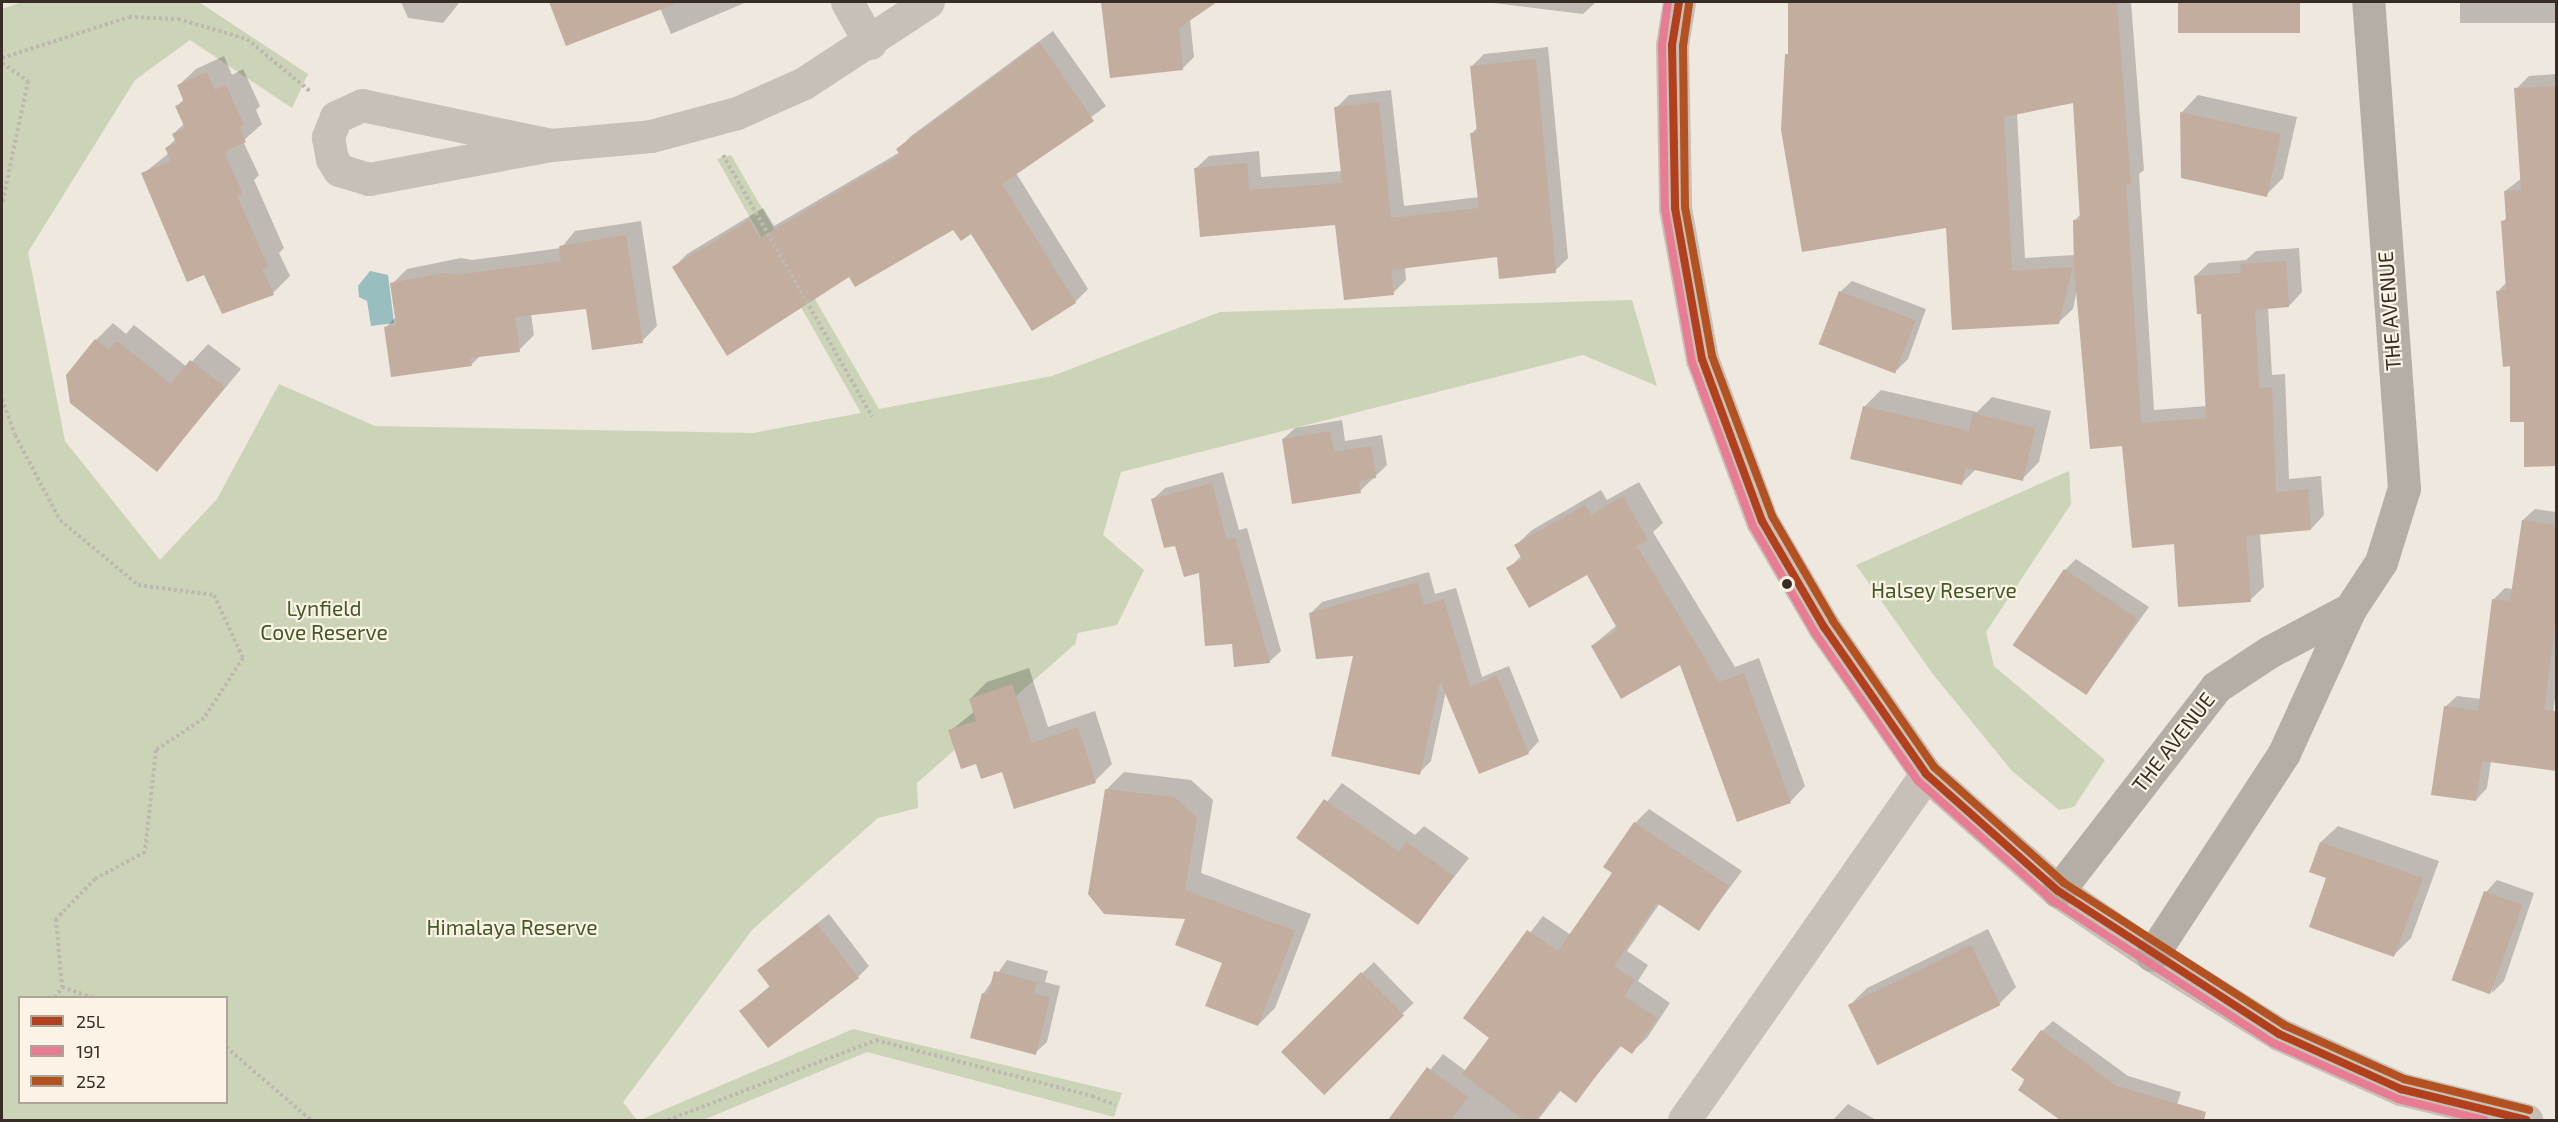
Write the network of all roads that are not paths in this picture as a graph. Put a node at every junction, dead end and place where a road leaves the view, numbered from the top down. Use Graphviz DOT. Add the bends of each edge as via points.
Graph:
graph roads {
  1 [pos="848,2"];
  2 [pos="928,2"];
  3 [pos="1678,2"];
  4 [pos="2368,2"];
  5 [pos="870,43"];
  6 [pos="550,145"];
  7 [pos="2350,609"];
  8 [pos="1926,774"];
  9 [pos="2058,891"];
  10 [pos="2152,956"];
  11 [pos="1684,1120"];
  12 [pos="2526,1120"];
  1 -- 5 [label="street"];
  2 -- 5 [label="street"];
  3 -- 8 [label="street" via="1672,45 1675,208 1702,359 1762,521 1824,627"];
  4 -- 7 [label="main road, THE AVENUE" via="2404,488 2381,562"];
  5 -- 6 [label="street" via="804,83 736,113 651,136"];
  6 -- 6 [label="street" via="369,179 339,170 327,137 336,117 362,105"];
  7 -- 9 [label="main road, THE AVENUE" via="2269,652 2216,687"];
  7 -- 10 [label="main road, THE AVENUE" via="2284,753"];
  8 -- 9 [label="street"];
  8 -- 11 [label="street"];
  9 -- 10 [label="street"];
  10 -- 12 [label="street" via="2279,1034 2401,1089"];
}
